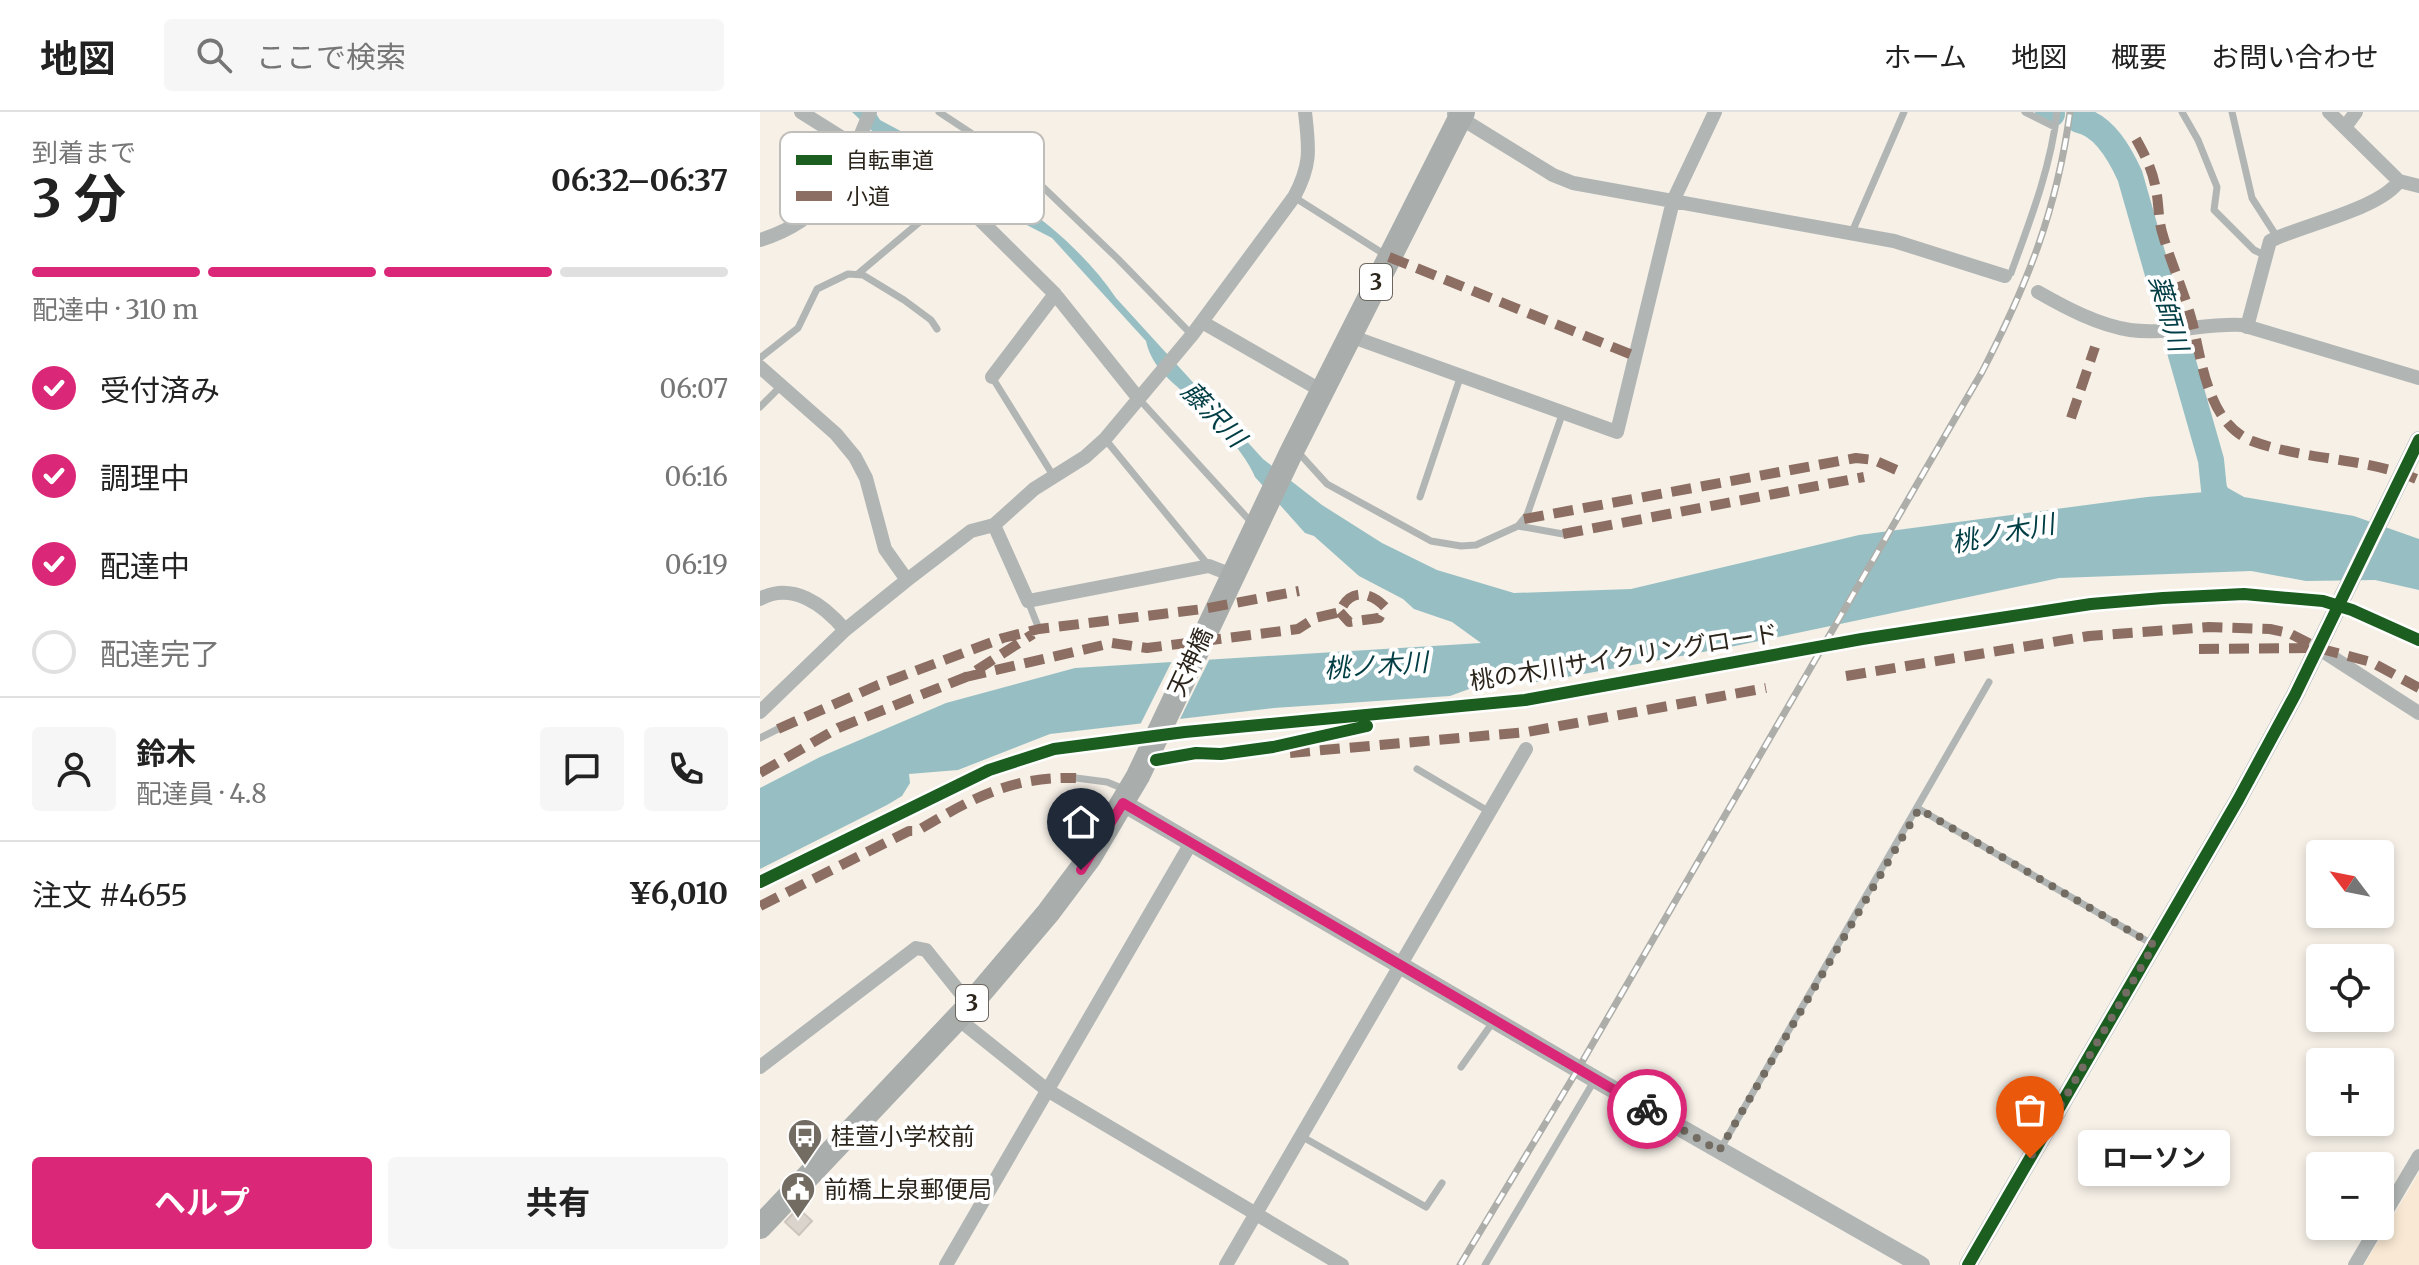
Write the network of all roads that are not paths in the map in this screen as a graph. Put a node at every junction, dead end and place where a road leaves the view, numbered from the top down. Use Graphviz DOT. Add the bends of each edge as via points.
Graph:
graph roads {
  1 [pos="801,112"];
  2 [pos="870,112"];
  3 [pos="939,112"];
  4 [pos="1305,112"];
  5 [pos="1715,112"];
  6 [pos="1904,112"];
  7 [pos="2025,112"];
  8 [pos="2057,112"];
  9 [pos="2182,112"];
  10 [pos="2232,112"];
  11 [pos="2329,112"];
  12 [pos="2356,112"];
  13 [pos="1458,114"];
  14 [pos="2055,127"];
  15 [pos="2345,127"];
  16 [pos="838,132"];
  17 [pos="862,132"];
  18 [pos="969,132"];
  19 [pos="2399,181"];
  20 [pos="2419,186"];
  21 [pos="1044,188"];
  22 [pos="1294,197"];
  23 [pos="1673,201"];
  24 [pos="794,224"];
  25 [pos="917,224"];
  26 [pos="984,224"];
  27 [pos="1852,232"];
  28 [pos="2277,237"];
  29 [pos="760,240"];
  30 [pos="2264,255"];
  31 [pos="1389,257"];
  32 [pos="859,273"];
  33 [pos="2005,276"];
  34 [pos="2038,292"];
  35 [pos="1055,294"];
  36 [pos="1202,322"];
  37 [pos="2247,327"];
  38 [pos="937,329"];
  39 [pos="1350,336"];
  40 [pos="1189,339"];
  41 [pos="760,358"];
  42 [pos="762,375"];
  43 [pos="1461,375"];
  44 [pos="992,377"];
  45 [pos="2419,378"];
  46 [pos="780,387"];
  47 [pos="1322,391"];
  48 [pos="1141,397"];
  49 [pos="760,407"];
  50 [pos="1563,412"];
  51 [pos="1105,439"];
  52 [pos="2419,440"];
  53 [pos="1293,450"];
  54 [pos="1054,478"];
  55 [pos="1420,497"];
  56 [pos="1257,524"];
  57 [pos="994,525"];
  58 [pos="1518,526"];
  59 [pos="1563,534"];
  60 [pos="1221,571"];
  61 [pos="907,580"];
  62 [pos="760,599"];
  63 [pos="1030,605"];
  64 [pos="1039,629"];
  65 [pos="845,630"];
  66 [pos="2322,640"];
  67 [pos="1989,682"];
  68 [pos="760,712"];
  69 [pos="2419,713"];
  70 [pos="778,729"];
  71 [pos="760,738"];
  72 [pos="1526,749"];
  73 [pos="1417,769"];
  74 [pos="1076,778"];
  75 [pos="1126,798"];
  76 [pos="1919,809"];
  77 [pos="1488,811"];
  78 [pos="1191,843"];
  79 [pos="2154,945"];
  80 [pos="1401,966"];
  81 [pos="964,1012"];
  82 [pos="1495,1020"];
  83 [pos="760,1067"];
  84 [pos="1461,1067"];
  85 [pos="1595,1079"];
  86 [pos="1047,1090"];
  87 [pos="1301,1136"];
  88 [pos="1719,1151"];
  89 [pos="2419,1156"];
  90 [pos="1442,1183"];
  91 [pos="2394,1198"];
  92 [pos="1256,1212"];
  93 [pos="760,1227"];
  94 [pos="2370,1240"];
  95 [pos="946,1265"];
  96 [pos="1226,1265"];
  97 [pos="1342,1265"];
  98 [pos="1485,1265"];
  99 [pos="1921,1265"];
  100 [pos="1968,1265"];
  101 [pos="2355,1265"];
  1 -- 16 [label="street"];
  2 -- 17 [label="street"];
  3 -- 18 [label="lane"];
  4 -- 22 [label="street" via="1310,156"];
  5 -- 23 [label="street"];
  6 -- 27 [label="lane"];
  7 -- 14 [label="lane"];
  8 -- 14 [label="lane"];
  9 -- 30 [label="lane" via="2217,187 2214,210"];
  10 -- 28 [label="lane" via="2252,198"];
  11 -- 15 [label="street"];
  12 -- 15 [label="street"];
  13 -- 23 [label="street" via="1553,175"];
  13 -- 31 [label="main road, 3"];
  14 -- 33 [label="lane" via="2029,224 2011,273"];
  15 -- 19 [label="street"];
  19 -- 20 [label="street"];
  19 -- 28 [label="street" via="2376,200"];
  21 -- 40 [label="lane" via="1118,259"];
  22 -- 31 [label="lane"];
  22 -- 36 [label="street"];
  23 -- 27 [label="street"];
  23 -- 50 [label="street" via="1617,432"];
  24 -- 29 [label="street"];
  25 -- 32 [label="lane"];
  26 -- 35 [label="street"];
  27 -- 33 [label="street"];
  28 -- 30 [label="street"];
  30 -- 37 [label="street"];
  31 -- 39 [label="main road, 3"];
  32 -- 38 [label="lane" via="917,309"];
  32 -- 41 [label="lane" via="823,284 798,328"];
  34 -- 37 [label="street" via="2117,327"];
  35 -- 44 [label="street"];
  35 -- 48 [label="street"];
  36 -- 40 [label="street"];
  36 -- 47 [label="street"];
  37 -- 45 [label="street"];
  39 -- 43 [label="street"];
  39 -- 47 [label="main road, 3"];
  40 -- 48 [label="street"];
  42 -- 46 [label="street"];
  43 -- 50 [label="street"];
  43 -- 55 [label="lane"];
  44 -- 54 [label="lane"];
  46 -- 49 [label="lane"];
  46 -- 61 [label="street" via="855,457 885,549"];
  47 -- 53 [label="main road, 3"];
  48 -- 51 [label="street"];
  48 -- 56 [label="lane"];
  50 -- 58 [label="lane" via="1527,515"];
  51 -- 54 [label="street"];
  51 -- 60 [label="lane"];
  52 -- 66 [label="street"];
  53 -- 56 [label="main road, 3"];
  53 -- 58 [label="lane" via="1327,484 1431,541 1476,545"];
  54 -- 57 [label="street"];
  56 -- 60 [label="main road, 3"];
  57 -- 61 [label="street" via="971,531"];
  57 -- 63 [label="street"];
  58 -- 59 [label="lane"];
  60 -- 63 [label="street"];
  60 -- 75 [label="main road, 天神橋 / 3" via="1212,616"];
  61 -- 65 [label="street"];
  62 -- 65 [label="street" via="777,592 796,593"];
  63 -- 64 [label="lane"];
  65 -- 68 [label="street"];
  66 -- 69 [label="street"];
  66 -- 79 [label="street"];
  67 -- 76 [label="lane"];
  70 -- 71 [label="lane"];
  72 -- 77 [label="street"];
  73 -- 77 [label="lane"];
  74 -- 75 [label="lane" via="1107,782"];
  75 -- 78 [label="street"];
  75 -- 81 [label="main road, 3" via="1071,884"];
  76 -- 79 [label="lane"];
  76 -- 88 [label="lane"];
  77 -- 80 [label="street"];
  78 -- 80 [label="street"];
  78 -- 86 [label="street"];
  79 -- 100 [label="street"];
  80 -- 82 [label="street"];
  80 -- 87 [label="street"];
  81 -- 83 [label="street" via="926,950 916,948"];
  81 -- 86 [label="street"];
  81 -- 93 [label="main road, 3"];
  82 -- 84 [label="lane"];
  82 -- 85 [label="street"];
  85 -- 88 [label="street"];
  85 -- 98 [label="lane"];
  86 -- 92 [label="street"];
  86 -- 95 [label="street"];
  87 -- 90 [label="lane" via="1426,1207"];
  87 -- 92 [label="street"];
  88 -- 99 [label="street"];
  89 -- 91 [label="street"];
  92 -- 96 [label="street"];
  92 -- 97 [label="street"];
  94 -- 101 [label="street"];
}
